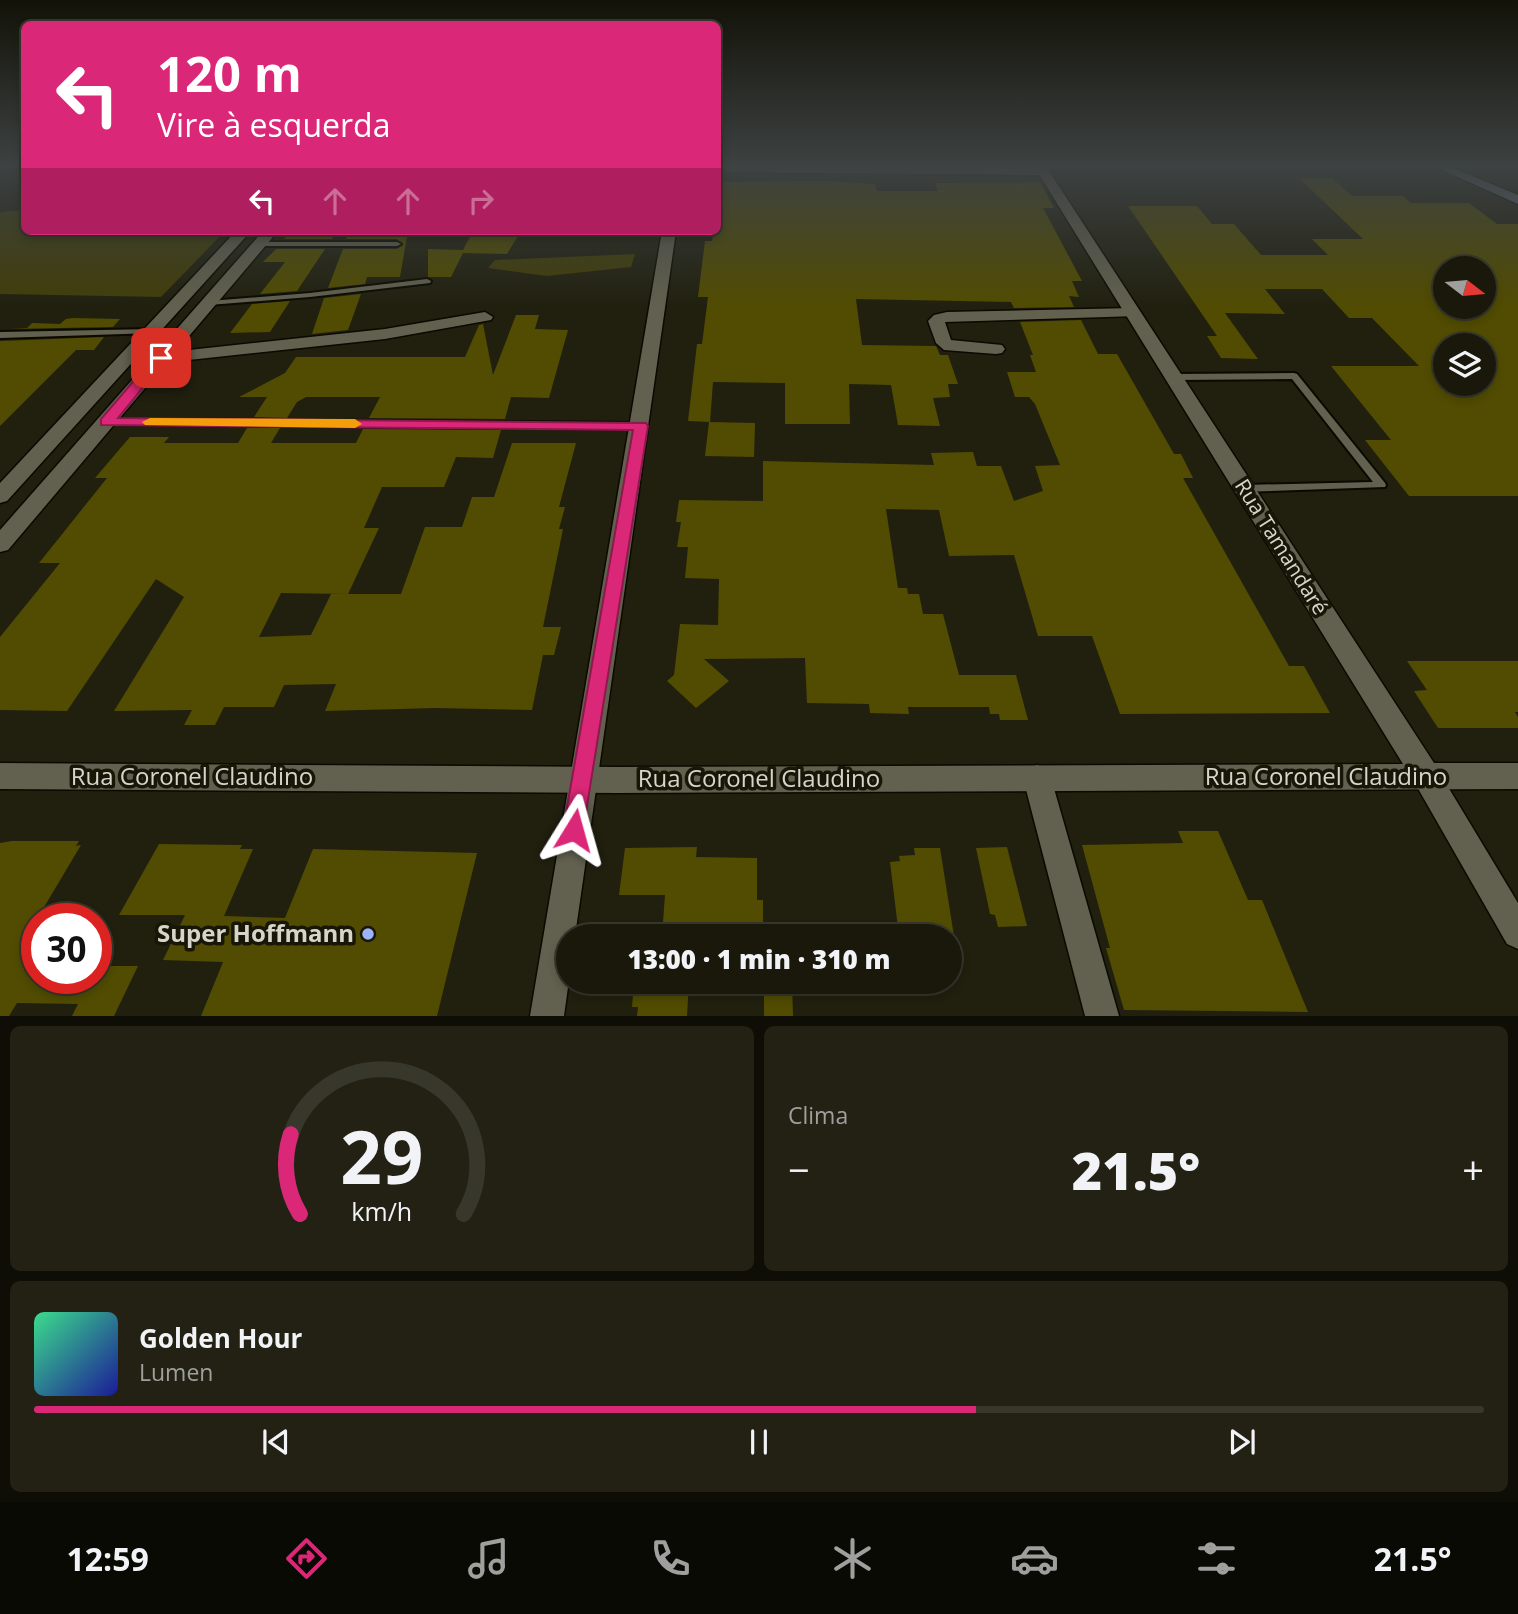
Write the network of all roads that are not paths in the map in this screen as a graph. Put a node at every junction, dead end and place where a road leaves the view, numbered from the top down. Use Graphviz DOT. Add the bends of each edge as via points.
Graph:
graph roads {
  1 [pos="1070,212"];
  2 [pos="240,235"];
  3 [pos="668,235"];
  4 [pos="266,237"];
  5 [pos="397,244"];
  6 [pos="426,281"];
  7 [pos="209,303"];
  8 [pos="1133,313"];
  9 [pos="485,317"];
  10 [pos="152,331"];
  11 [pos="0,335"];
  12 [pos="996,349"];
  13 [pos="161,358"];
  14 [pos="1174,377"];
  15 [pos="106,422"];
  16 [pos="641,426"];
  17 [pos="1244,489"];
  18 [pos="0,496"];
  19 [pos="0,544"];
  20 [pos="0,776"];
  21 [pos="1426,776"];
  22 [pos="1518,776"];
  23 [pos="1037,778"];
  24 [pos="581,780"];
  25 [pos="1518,933"];
  26 [pos="547,1016"];
  27 [pos="1102,1016"];
  1 -- 8 [label="street, Rua Tamandaré"];
  2 -- 10 [label="street"];
  3 -- 16 [label="street"];
  4 -- 5 [label="lane"];
  4 -- 7 [label="street"];
  6 -- 7 [label="lane"];
  7 -- 13 [label="street"];
  8 -- 12 [label="street" via="947,317 936,321 944,343 950,346"];
  8 -- 14 [label="street, Rua Tamandaré"];
  9 -- 13 [label="street" via="385,334"];
  10 -- 11 [label="lane"];
  10 -- 18 [label="street"];
  13 -- 15 [label="street"];
  14 -- 17 [label="street, Rua Tamandaré"];
  14 -- 17 [label="lane" via="1294,376 1381,485"];
  15 -- 16 [label="lane"];
  15 -- 19 [label="street"];
  16 -- 24 [label="street"];
  17 -- 21 [label="street, Rua Tamandaré"];
  20 -- 24 [label="street, Rua Coronel Claudino"];
  21 -- 22 [label="street, Rua Coronel Claudino"];
  21 -- 23 [label="street, Rua Coronel Claudino"];
  21 -- 25 [label="street, Rua Tamandaré"];
  23 -- 24 [label="street, Rua Coronel Claudino"];
  23 -- 27 [label="street"];
  24 -- 26 [label="street"];
}
